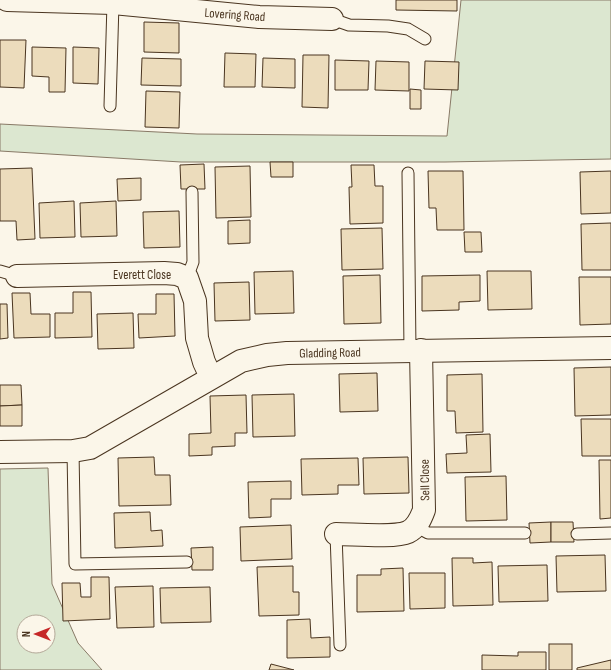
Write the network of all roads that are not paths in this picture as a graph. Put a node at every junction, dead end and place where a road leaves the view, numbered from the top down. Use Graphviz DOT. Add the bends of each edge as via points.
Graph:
graph roads {
  1 [pos="7,0"];
  2 [pos="56,0"];
  3 [pos="113,3"];
  4 [pos="294,9"];
  5 [pos="332,19"];
  6 [pos="425,39"];
  7 [pos="110,106"];
  8 [pos="408,173"];
  9 [pos="192,192"];
  10 [pos="8,273"];
  11 [pos="187,278"];
  12 [pos="611,348"];
  13 [pos="416,350"];
  14 [pos="211,377"];
  15 [pos="73,451"];
  16 [pos="0,452"];
  17 [pos="415,526"];
  18 [pos="525,533"];
  19 [pos="611,533"];
  20 [pos="336,534"];
  21 [pos="577,534"];
  22 [pos="187,562"];
  23 [pos="340,645"];
  1 -- 2 [label="street, Lovering Road"];
  2 -- 3 [label="street, Lovering Road"];
  3 -- 4 [label="street, Lovering Road" via="252,16"];
  3 -- 7 [label="lane"];
  4 -- 5 [label="street, Lovering Road"];
  5 -- 6 [label="lane" via="349,25 408,29"];
  8 -- 13 [label="lane"];
  9 -- 11 [label="lane" via="193,262"];
  10 -- 11 [label="street, Everett Close" via="164,273"];
  11 -- 14 [label="street, Everett Close" via="195,301 197,338"];
  12 -- 13 [label="street, Gladding Road"];
  13 -- 14 [label="street, Gladding Road" via="267,355 241,361"];
  13 -- 17 [label="street, Sell Close" via="424,510"];
  14 -- 15 [label="street, Gladding Road" via="90,448"];
  15 -- 16 [label="street, Gladding Road"];
  15 -- 22 [label="lane" via="75,564"];
  17 -- 18 [label="lane" via="428,533"];
  17 -- 20 [label="street" via="409,532 399,535"];
  19 -- 21 [label="lane"];
  20 -- 23 [label="lane"];
}
